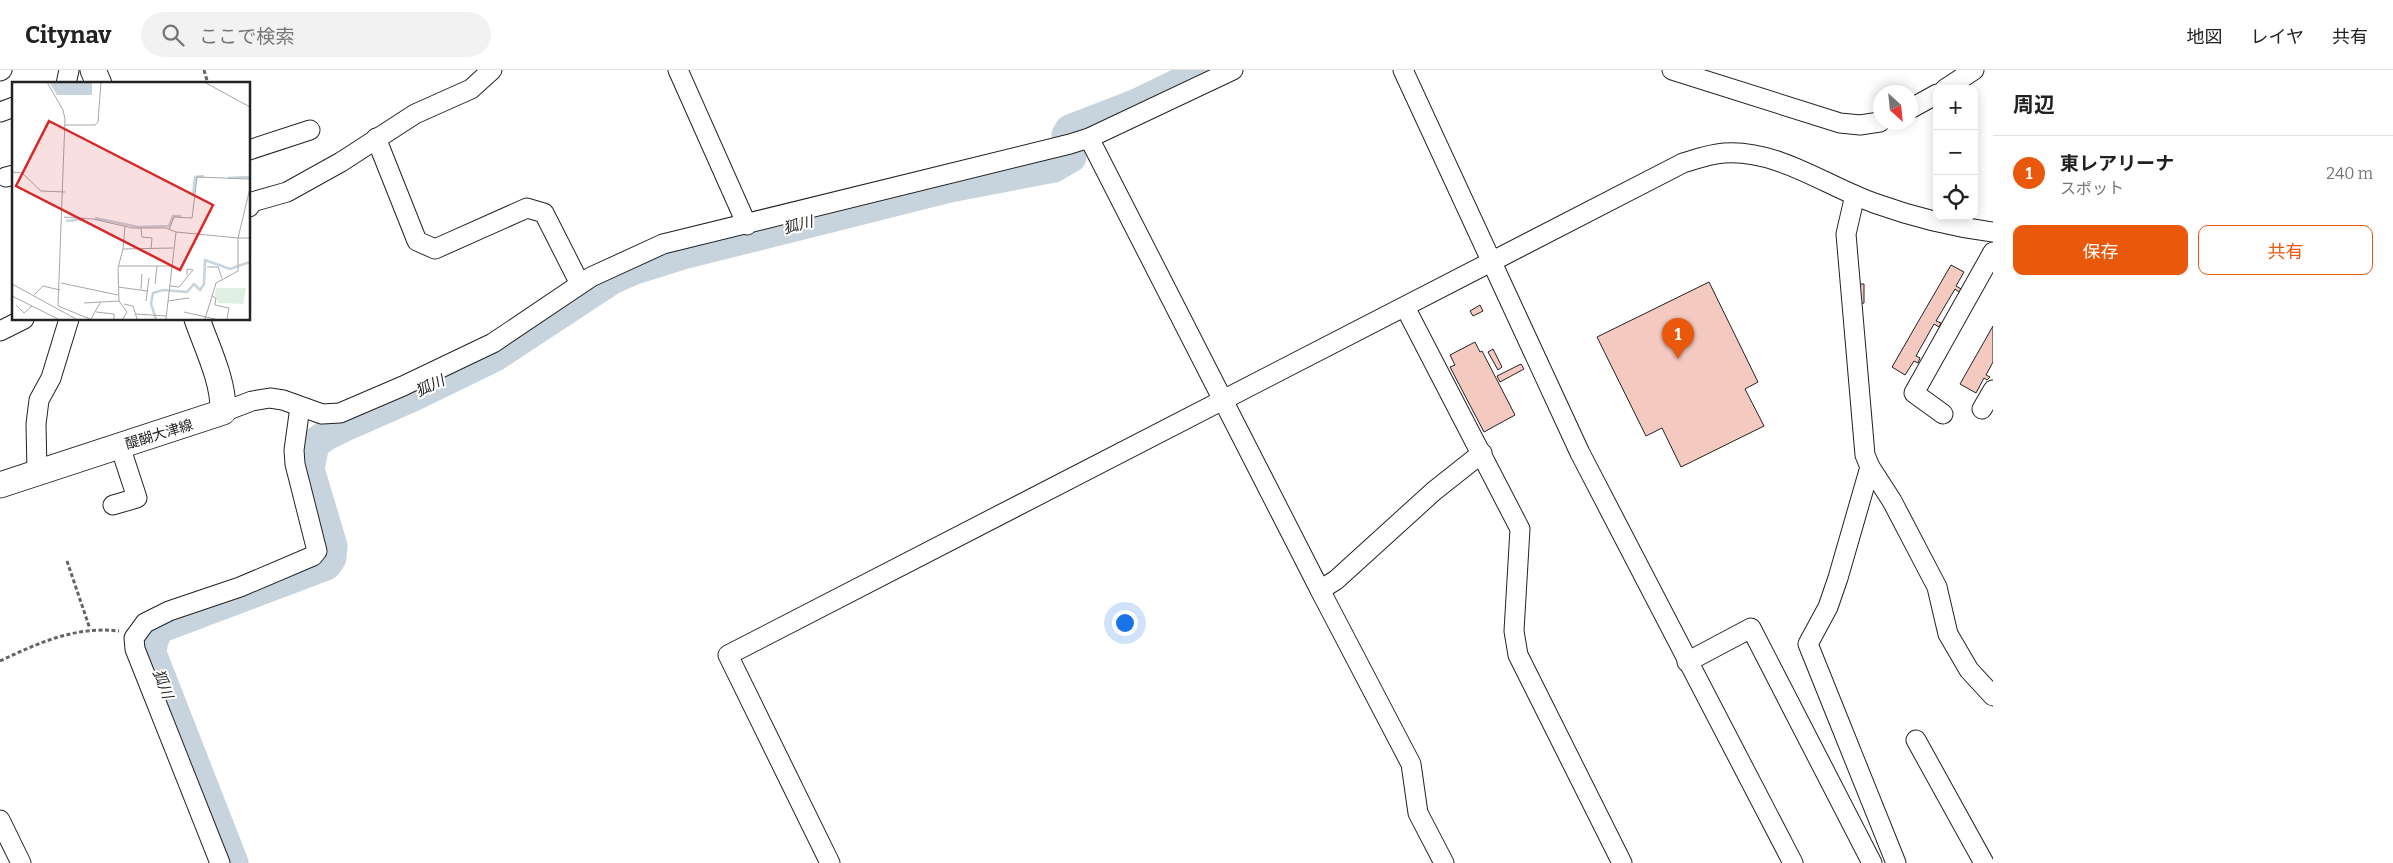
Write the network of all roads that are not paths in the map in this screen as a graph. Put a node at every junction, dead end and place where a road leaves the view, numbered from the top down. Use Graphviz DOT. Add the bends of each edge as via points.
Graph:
graph roads {
  1 [pos="93,70"];
  2 [pos="492,70"];
  3 [pos="678,70"];
  4 [pos="1233,70"];
  5 [pos="1403,70"];
  6 [pos="1672,70"];
  7 [pos="1974,70"];
  8 [pos="99,82"];
  9 [pos="1951,85"];
  10 [pos="1933,96"];
  11 [pos="1918,105"];
  12 [pos="12,108"];
  13 [pos="0,112"];
  14 [pos="1873,123"];
  15 [pos="310,130"];
  16 [pos="376,138"];
  17 [pos="1089,138"];
  18 [pos="250,150"];
  19 [pos="1855,195"];
  20 [pos="250,202"];
  21 [pos="747,225"];
  22 [pos="1993,232"];
  23 [pos="1993,252"];
  24 [pos="1492,262"];
  25 [pos="580,284"];
  26 [pos="1405,307"];
  27 [pos="22,320"];
  28 [pos="69,320"];
  29 [pos="197,320"];
  30 [pos="0,331"];
  31 [pos="1993,390"];
  32 [pos="1224,399"];
  33 [pos="300,407"];
  34 [pos="1982,409"];
  35 [pos="224,412"];
  36 [pos="1942,414"];
  37 [pos="120,446"];
  38 [pos="1482,452"];
  39 [pos="1870,467"];
  40 [pos="37,472"];
  41 [pos="0,485"];
  42 [pos="113,505"];
  43 [pos="1320,590"];
  44 [pos="1687,662"];
  45 [pos="1993,696"];
  46 [pos="1916,740"];
  47 [pos="0,820"];
  48 [pos="21,863"];
  49 [pos="220,863"];
  50 [pos="830,863"];
  51 [pos="1444,863"];
  52 [pos="1622,863"];
  53 [pos="1793,863"];
  54 [pos="1872,863"];
  55 [pos="1896,863"];
  56 [pos="1984,863"];
  1 -- 8 [label="main road"];
  2 -- 16 [label="street" via="471,89 415,114"];
  3 -- 21 [label="street"];
  4 -- 17 [label="street"];
  5 -- 24 [label="street"];
  6 -- 14 [label="street" via="1840,123"];
  7 -- 9 [label="street"];
  10 -- 11 [label="street"];
  12 -- 13 [label="street"];
  15 -- 18 [label="street"];
  16 -- 20 [label="street" via="341,162 286,192"];
  16 -- 25 [label="street" via="417,242 435,248 527,208 544,213"];
  17 -- 21 [label="street"];
  17 -- 32 [label="street"];
  19 -- 22 [label="street" via="1930,220"];
  19 -- 24 [label="street" via="1770,158 1723,153 1703,156 1683,163"];
  19 -- 39 [label="street" via="1846,234 1862,430"];
  21 -- 25 [label="street" via="663,244"];
  23 -- 36 [label="street" via="1914,393"];
  24 -- 26 [label="street"];
  24 -- 44 [label="street" via="1580,452"];
  25 -- 33 [label="street" via="493,342 403,386 340,413 322,414"];
  26 -- 32 [label="street"];
  26 -- 38 [label="street"];
  27 -- 30 [label="street"];
  28 -- 40 [label="street" via="51,378 39,400"];
  29 -- 35 [label="main road" via="224,399"];
  31 -- 34 [label="street"];
  32 -- 43 [label="street"];
  32 -- 50 [label="street" via="728,654"];
  33 -- 35 [label="street" via="270,398"];
  33 -- 49 [label="street" via="295,464 317,551 240,587 170,611 145,623 134,638 135,649"];
  35 -- 37 [label="main road, 醍醐大津線"];
  37 -- 40 [label="main road, 醍醐大津線"];
  37 -- 42 [label="street" via="137,498"];
  38 -- 43 [label="street" via="1336,580"];
  38 -- 52 [label="street" via="1520,529 1514,631 1518,655"];
  39 -- 45 [label="street" via="1892,501 1937,587 1948,634 1969,670"];
  39 -- 55 [label="street" via="1828,607 1808,644"];
  40 -- 41 [label="main road, 醍醐大津線"];
  43 -- 51 [label="street" via="1411,764 1418,813"];
  44 -- 53 [label="street"];
  44 -- 54 [label="street" via="1751,628"];
  46 -- 56 [label="street"];
  47 -- 48 [label="street"];
}
